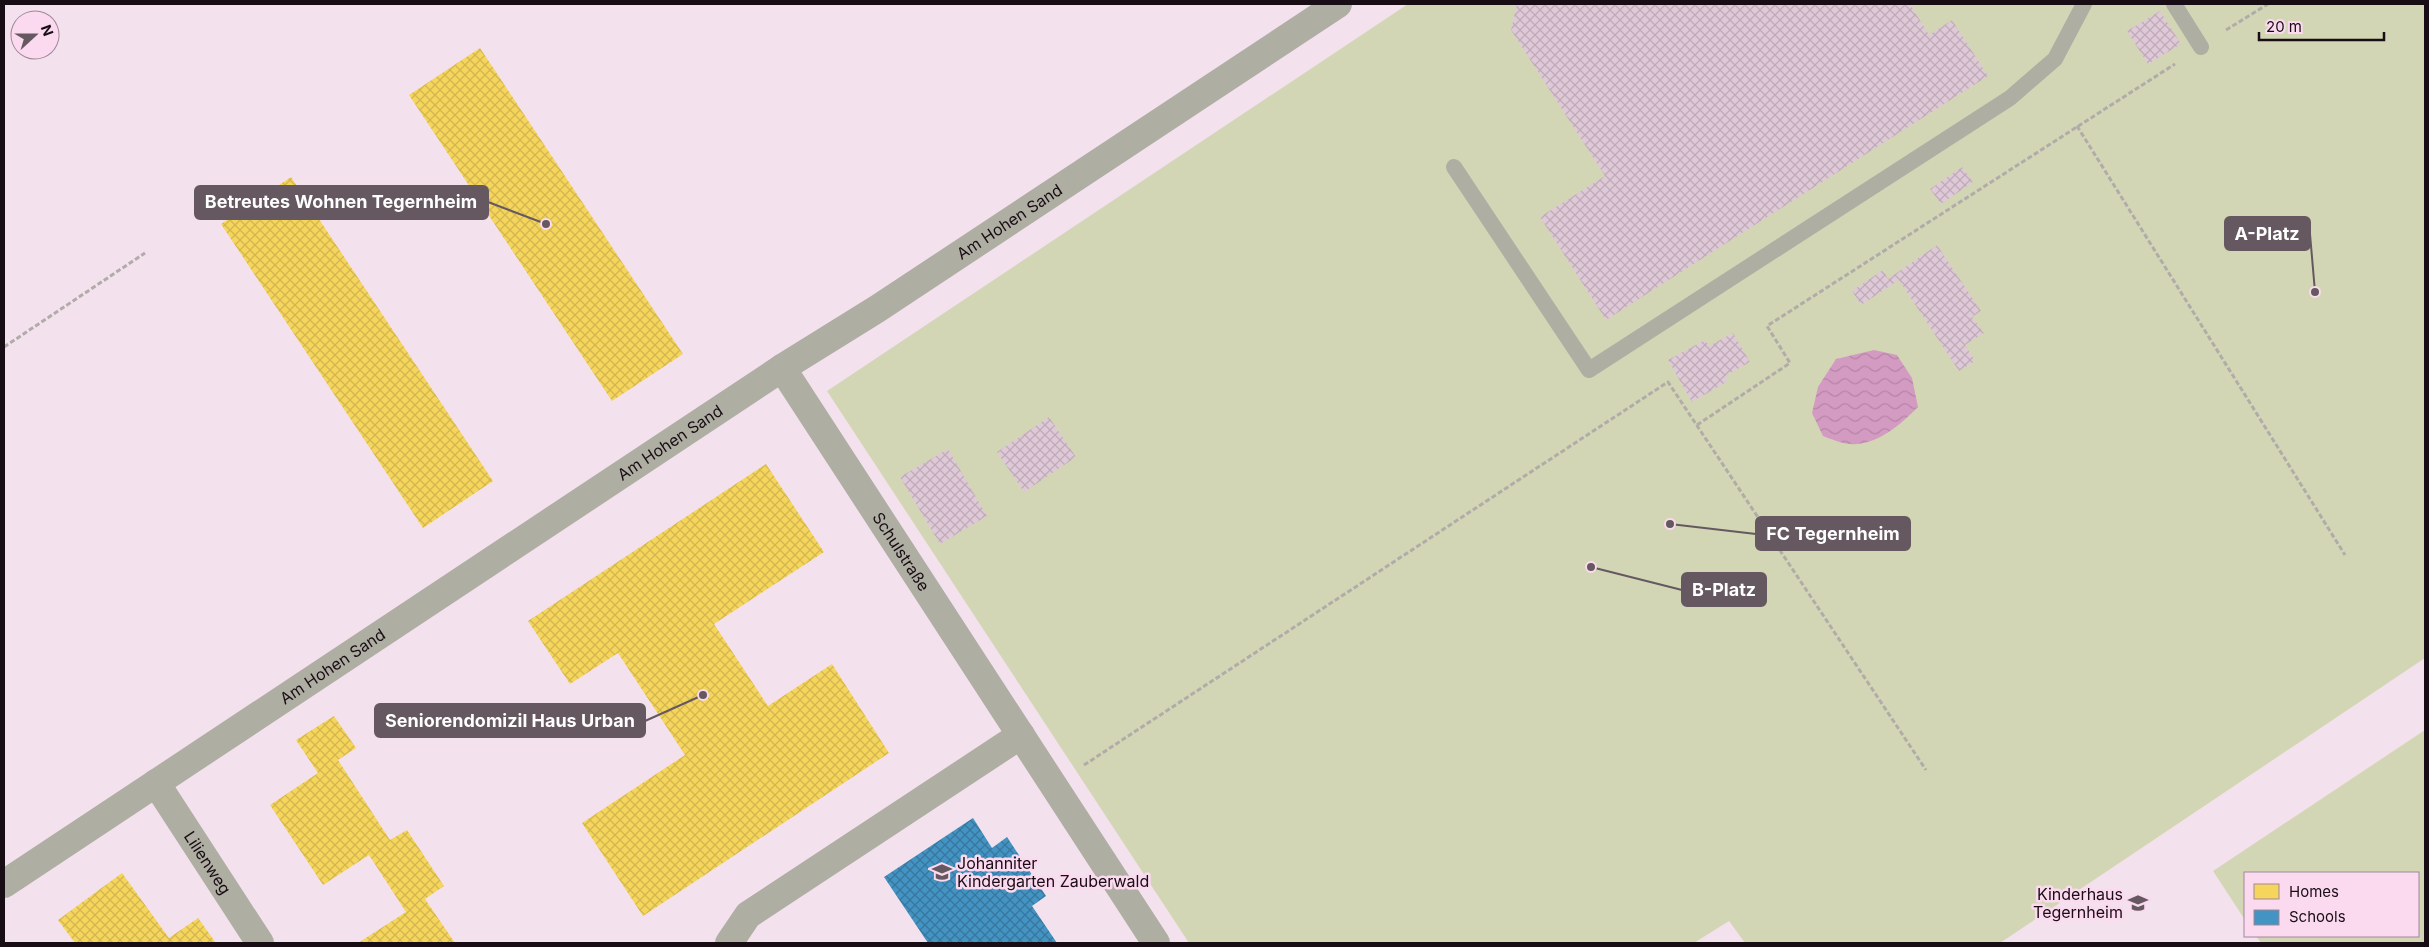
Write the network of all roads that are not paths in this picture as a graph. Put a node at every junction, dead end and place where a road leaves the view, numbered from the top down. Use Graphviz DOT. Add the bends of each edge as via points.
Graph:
graph roads {
  1 [pos="1338,4"];
  2 [pos="2084,4"];
  3 [pos="2174,4"];
  4 [pos="2201,47"];
  5 [pos="1454,166"];
  6 [pos="782,368"];
  7 [pos="1021,735"];
  8 [pos="156,783"];
  9 [pos="4,884"];
  10 [pos="260,943"];
  11 [pos="729,943"];
  12 [pos="1156,943"];
  1 -- 6 [label="street, Am Hohen Sand" via="878,309"];
  2 -- 5 [label="lane" via="2055,59 2010,98 1589,370"];
  3 -- 4 [label="lane"];
  6 -- 7 [label="street, Schulstraße"];
  6 -- 8 [label="street, Am Hohen Sand"];
  7 -- 11 [label="street" via="748,915"];
  7 -- 12 [label="street, Schulstraße"];
  8 -- 9 [label="street, Am Hohen Sand"];
  8 -- 10 [label="street, Lilienweg"];
}
